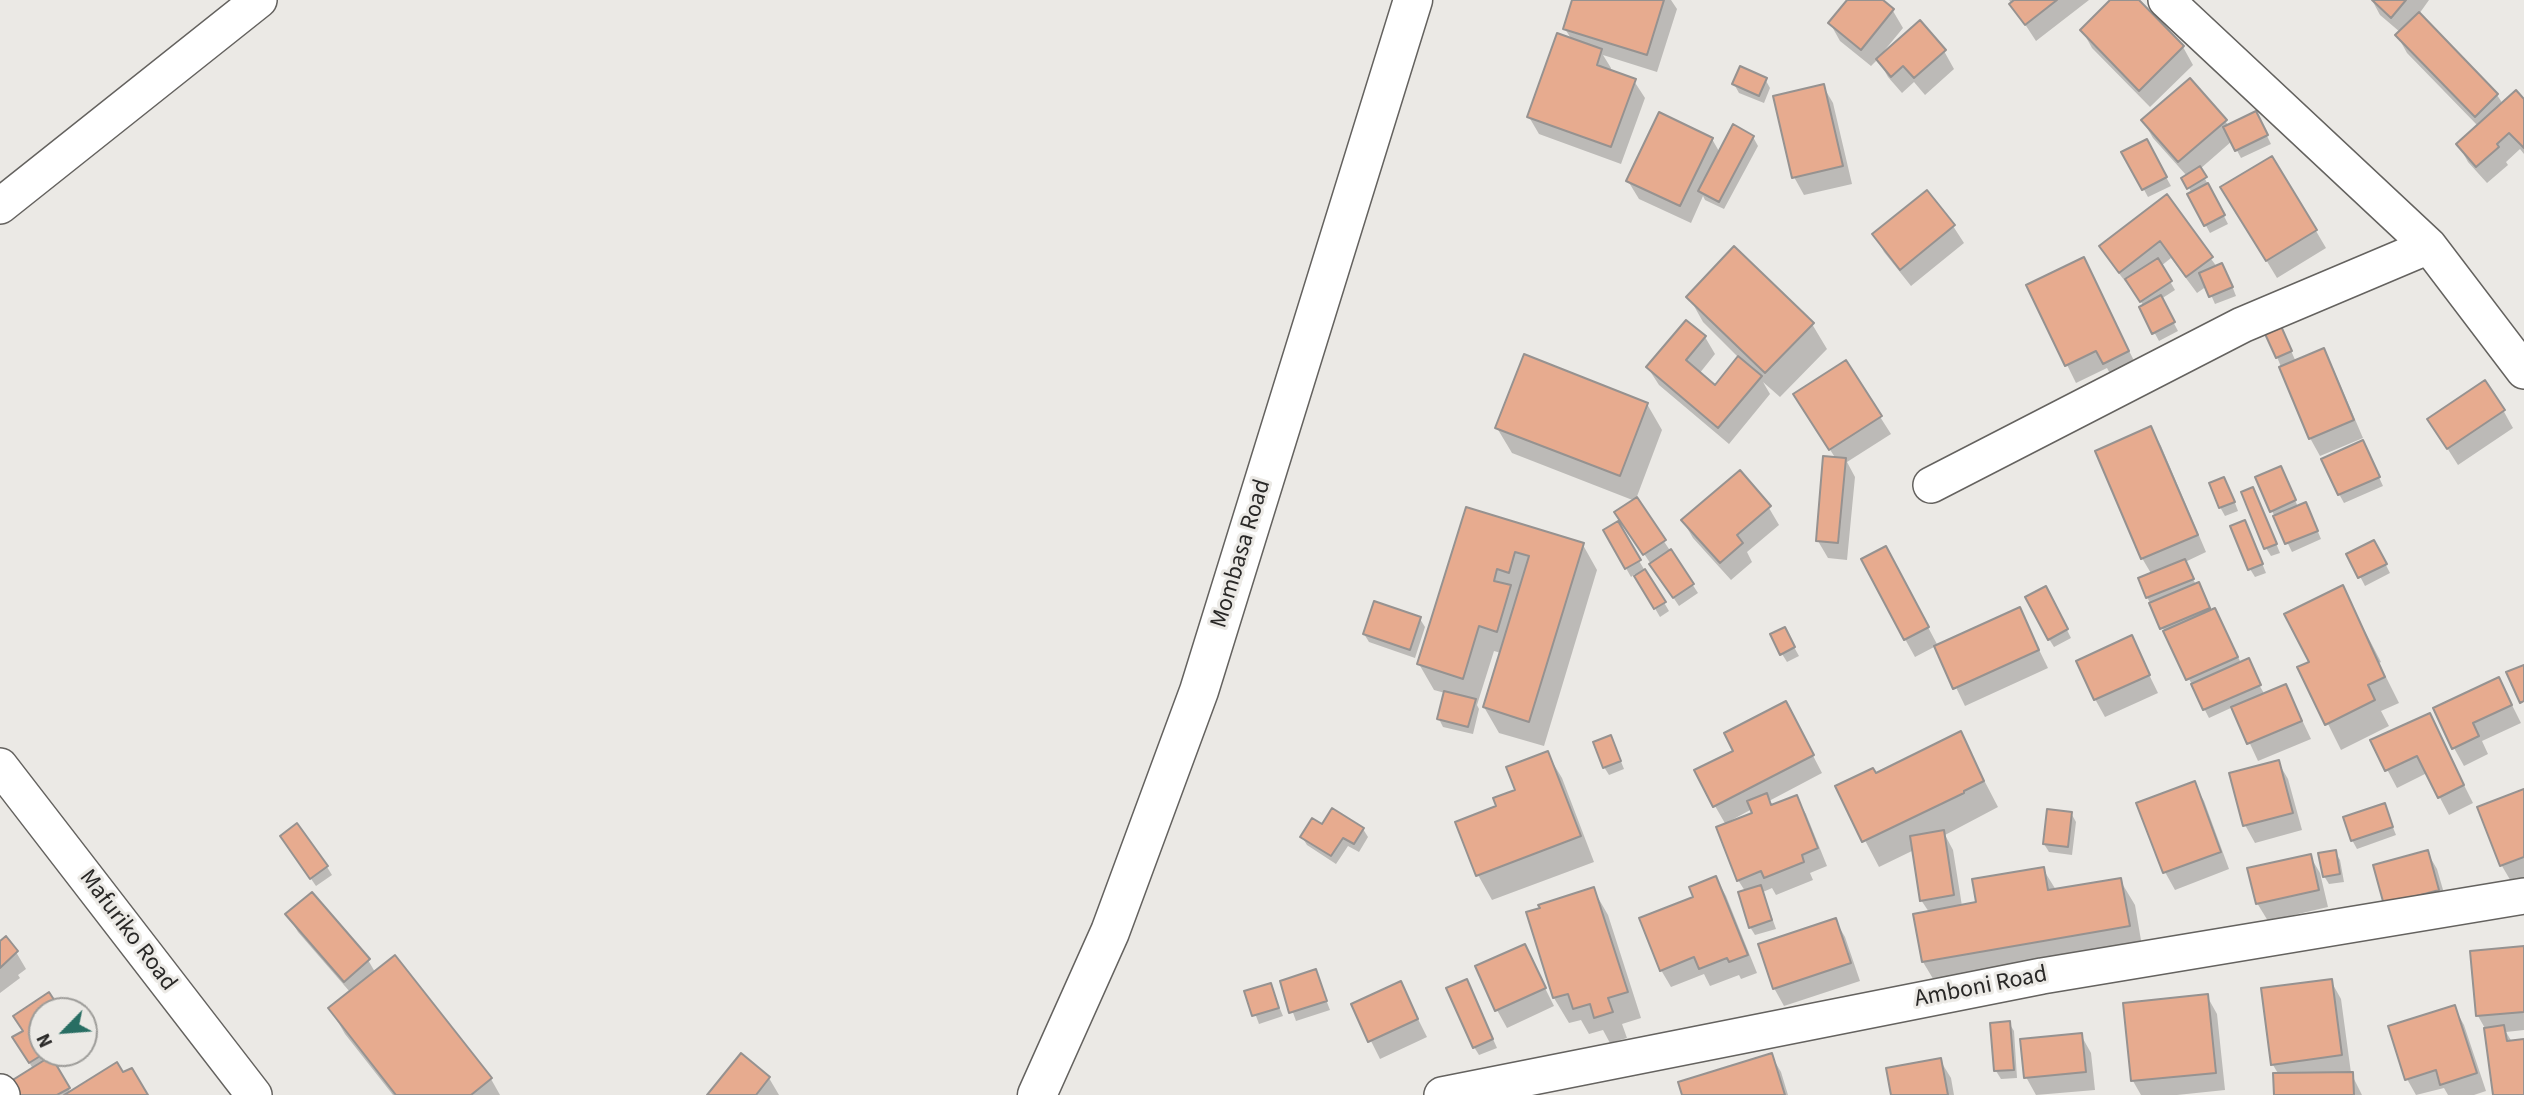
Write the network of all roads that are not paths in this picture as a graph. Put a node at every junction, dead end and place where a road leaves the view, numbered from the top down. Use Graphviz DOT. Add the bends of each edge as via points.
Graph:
graph roads {
  1 [pos="259,0"];
  2 [pos="1412,0"];
  3 [pos="2166,0"];
  4 [pos="0,206"];
  5 [pos="2429,246"];
  6 [pos="2524,371"];
  7 [pos="1931,485"];
  8 [pos="0,766"];
  9 [pos="2524,896"];
  10 [pos="254,1095"];
  11 [pos="1037,1095"];
  12 [pos="1442,1095"];
  1 -- 4 [label="street"];
  2 -- 11 [label="highway, Mombasa Road" via="1199,691 1110,932"];
  3 -- 5 [label="street"];
  5 -- 6 [label="street"];
  5 -- 7 [label="street" via="2242,325"];
  8 -- 10 [label="street, Mafuriko Road"];
  9 -- 12 [label="street, Amboni Road" via="2042,976"];
}
